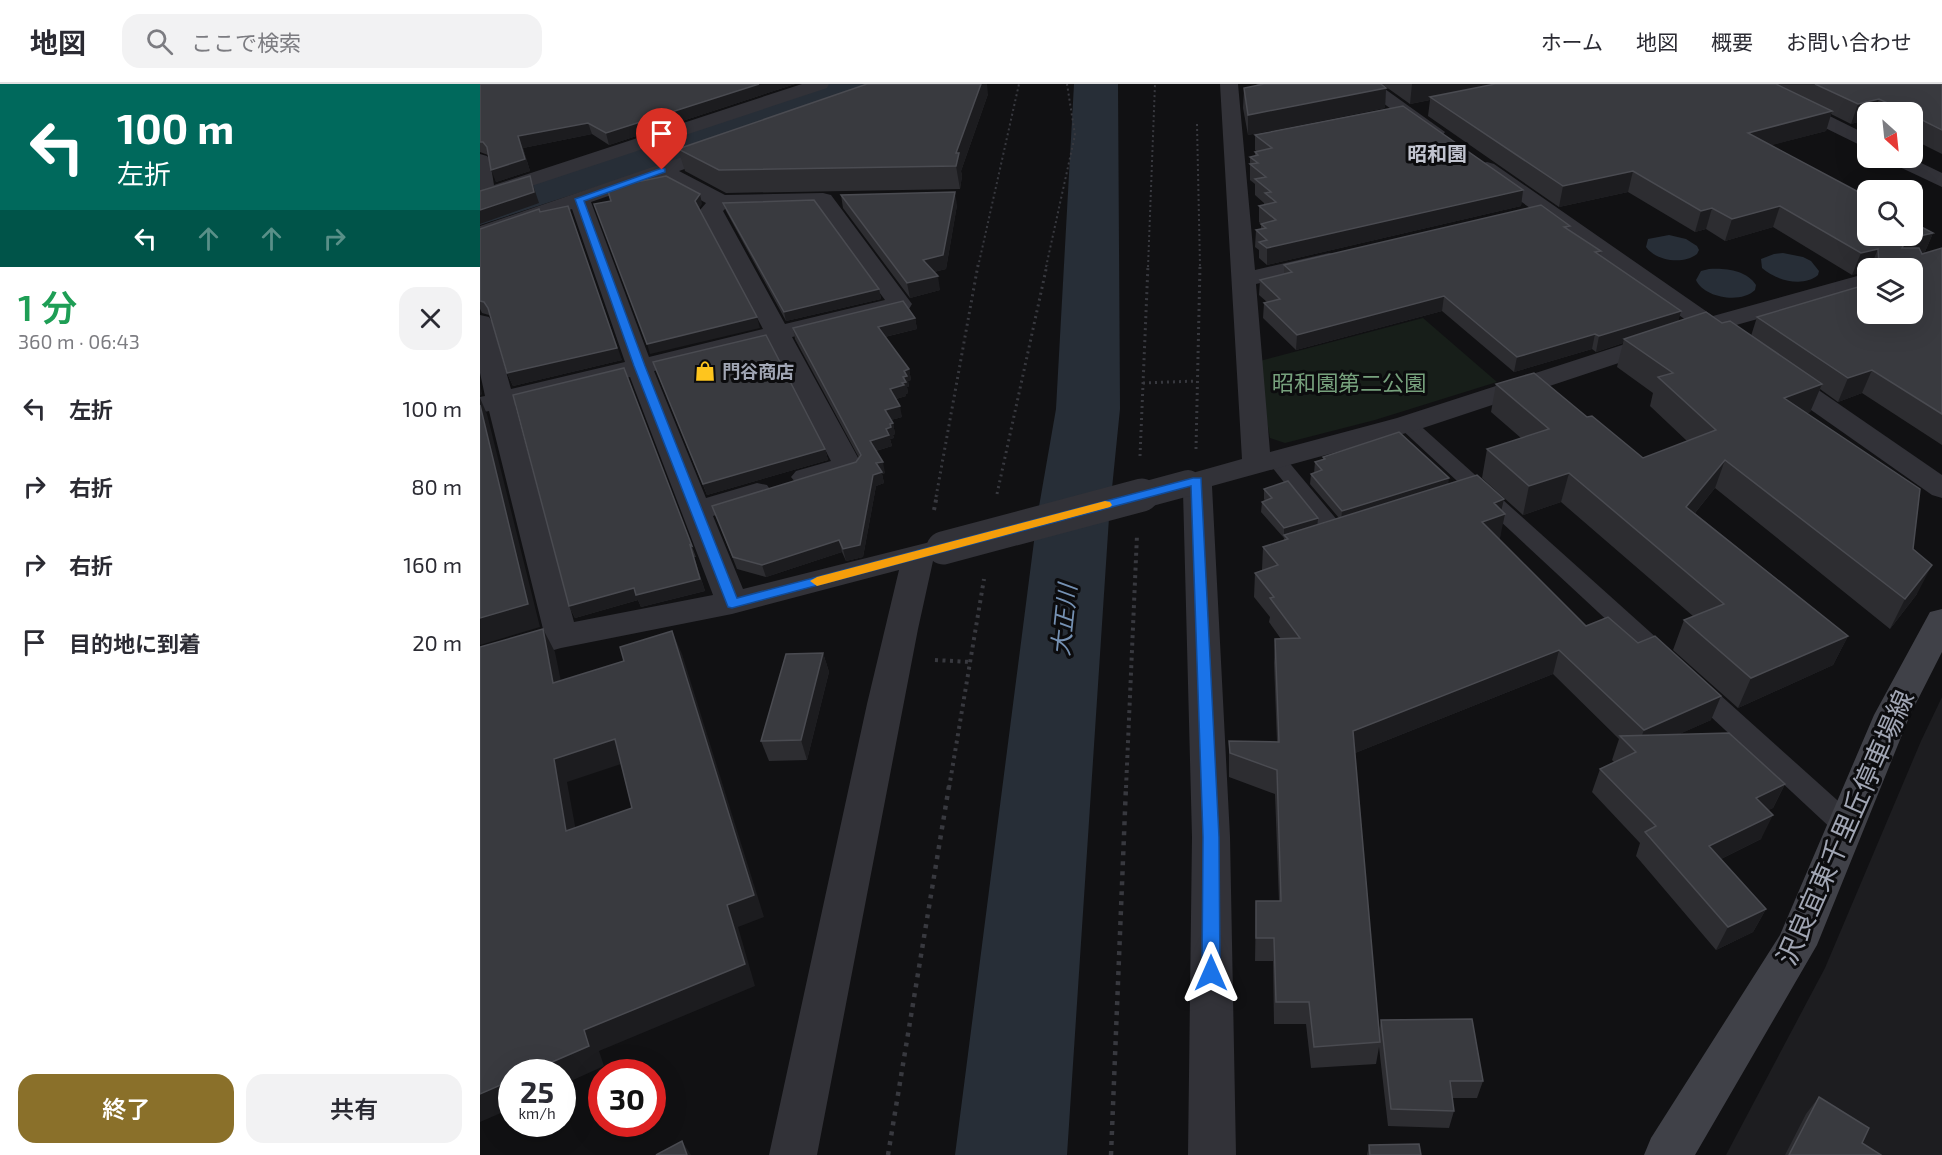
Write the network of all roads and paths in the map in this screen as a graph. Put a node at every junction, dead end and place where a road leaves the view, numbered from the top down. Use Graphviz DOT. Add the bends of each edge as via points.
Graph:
graph roads {
  1 [pos="820,84"];
  2 [pos="1019,84"];
  3 [pos="1067,84"];
  4 [pos="1155,84"];
  5 [pos="1229,84"];
  6 [pos="1366,84"];
  7 [pos="1751,84"];
  8 [pos="1428,107"];
  9 [pos="1407,112"];
  10 [pos="1197,116"];
  11 [pos="1384,116"];
  12 [pos="1857,137"];
  13 [pos="740,143"];
  14 [pos="1453,144"];
  15 [pos="1471,157"];
  16 [pos="480,160"];
  17 [pos="1916,168"];
  18 [pos="662,170"];
  19 [pos="1942,181"];
  20 [pos="482,197"];
  21 [pos="579,199"];
  22 [pos="721,202"];
  23 [pos="1545,209"];
  24 [pos="1521,214"];
  25 [pos="480,234"];
  26 [pos="1347,256"];
  27 [pos="1243,280"];
  28 [pos="1857,283"];
  29 [pos="480,322"];
  30 [pos="1710,325"];
  31 [pos="778,335"];
  32 [pos="639,366"];
  33 [pos="1197,381"];
  34 [pos="1143,383"];
  35 [pos="490,403"];
  36 [pos="1407,424"];
  37 [pos="1266,461"];
  38 [pos="1140,467"];
  39 [pos="1192,482"];
  40 [pos="1942,489"];
  41 [pos="996,501"];
  42 [pos="696,511"];
  43 [pos="1357,526"];
  44 [pos="1137,527"];
  45 [pos="1335,532"];
  46 [pos="1313,539"];
  47 [pos="931,552"];
  48 [pos="985,570"];
  49 [pos="732,603"];
  50 [pos="1942,620"];
  51 [pos="561,636"];
  52 [pos="480,660"];
  53 [pos="1846,825"];
  54 [pos="793,1155"];
  55 [pos="888,1155"];
  56 [pos="1111,1155"];
  57 [pos="1212,1155"];
  58 [pos="1668,1155"];
  1 -- 20 [label="street"];
  2 -- 47 [label="path" via="984,233 931,525"];
  3 -- 41 [label="path" via="1075,135"];
  4 -- 34 [label="path"];
  5 -- 27 [label="street" via="1246,144"];
  6 -- 9 [label="street"];
  7 -- 12 [label="street"];
  8 -- 9 [label="street"];
  9 -- 11 [label="street"];
  9 -- 14 [label="street"];
  10 -- 33 [label="path"];
  13 -- 18 [label="street"];
  15 -- 23 [label="street"];
  16 -- 20 [label="street"];
  17 -- 19 [label="street"];
  18 -- 21 [label="street"];
  18 -- 22 [label="street"];
  21 -- 25 [label="street"];
  21 -- 32 [label="street"];
  22 -- 31 [label="street" via="711,210"];
  22 -- 31 [label="street" via="834,200 900,304"];
  23 -- 24 [label="street"];
  23 -- 30 [label="street"];
  26 -- 27 [label="street"];
  27 -- 37 [label="street"];
  28 -- 30 [label="street"];
  29 -- 35 [label="street"];
  30 -- 36 [label="street"];
  30 -- 40 [label="street"];
  31 -- 32 [label="street"];
  31 -- 42 [label="street" via="848,465"];
  32 -- 35 [label="street"];
  32 -- 42 [label="street"];
  33 -- 34 [label="path"];
  33 -- 39 [label="path"];
  34 -- 38 [label="path"];
  35 -- 51 [label="street"];
  36 -- 37 [label="street"];
  36 -- 53 [label="lane" via="1466,491"];
  37 -- 39 [label="street"];
  37 -- 45 [label="lane"];
  39 -- 47 [label="street, bridge"];
  39 -- 57 [label="street" via="1211,837"];
  42 -- 49 [label="street"];
  43 -- 45 [label="lane"];
  44 -- 56 [label="path"];
  45 -- 46 [label="lane"];
  47 -- 49 [label="street"];
  47 -- 54 [label="street" via="893,658 814,1067"];
  48 -- 55 [label="path"];
  49 -- 51 [label="street"];
  50 -- 53 [label="main road, 沢良宜東千里丘停車場線" via="1892,715"];
  51 -- 52 [label="street"];
  53 -- 58 [label="main road, 沢良宜東千里丘停車場線" via="1796,945"];
}
